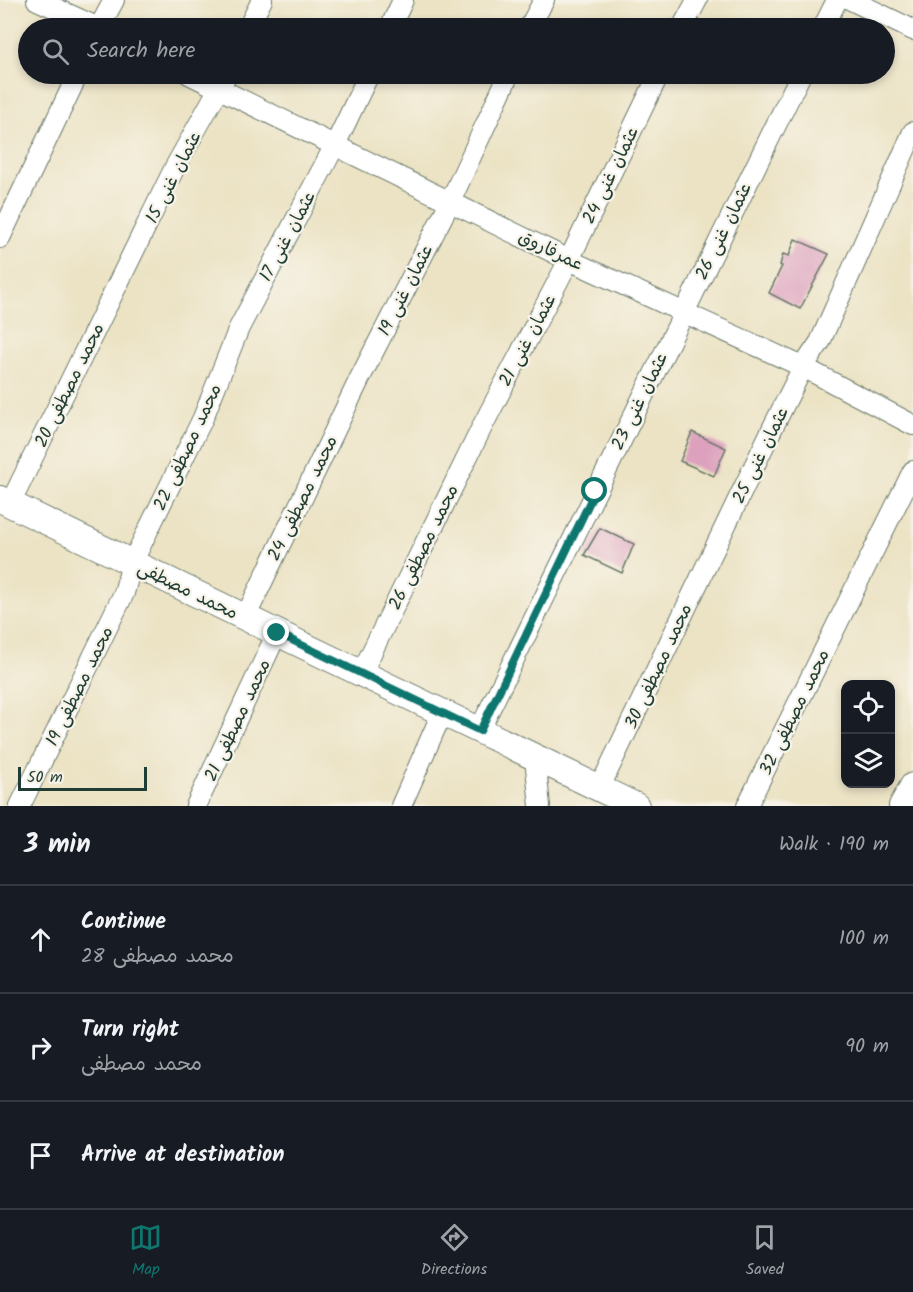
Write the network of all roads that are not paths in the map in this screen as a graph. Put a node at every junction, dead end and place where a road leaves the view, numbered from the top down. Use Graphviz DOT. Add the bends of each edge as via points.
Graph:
graph roads {
  1 [pos="37,0"];
  2 [pos="114,0"];
  3 [pos="262,0"];
  4 [pos="403,0"];
  5 [pos="544,0"];
  6 [pos="697,0"];
  7 [pos="837,0"];
  8 [pos="851,0"];
  9 [pos="77,18"];
  10 [pos="104,18"];
  11 [pos="253,18"];
  12 [pos="395,18"];
  13 [pos="534,18"];
  14 [pos="687,18"];
  15 [pos="828,18"];
  16 [pos="888,18"];
  17 [pos="895,21"];
  18 [pos="913,30"];
  19 [pos="73,84"];
  20 [pos="222,84"];
  21 [pos="229,84"];
  22 [pos="364,84"];
  23 [pos="503,84"];
  24 [pos="654,84"];
  25 [pos="796,84"];
  26 [pos="913,132"];
  27 [pos="336,144"];
  28 [pos="450,202"];
  29 [pos="0,238"];
  30 [pos="569,260"];
  31 [pos="128,266"];
  32 [pos="683,312"];
  33 [pos="239,328"];
  34 [pos="803,367"];
  35 [pos="360,378"];
  36 [pos="485,421"];
  37 [pos="913,425"];
  38 [pos="913,471"];
  39 [pos="5,502"];
  40 [pos="717,542"];
  41 [pos="132,563"];
  42 [pos="245,618"];
  43 [pos="277,633"];
  44 [pos="361,674"];
  45 [pos="442,713"];
  46 [pos="480,731"];
  47 [pos="536,758"];
  48 [pos="412,783"];
  49 [pos="913,786"];
  50 [pos="599,789"];
  51 [pos="20,806"];
  52 [pos="196,806"];
  53 [pos="401,806"];
  54 [pos="414,806"];
  55 [pos="540,806"];
  56 [pos="636,806"];
  57 [pos="747,806"];
  58 [pos="902,806"];
  1 -- 9 [label="street"];
  2 -- 10 [label="street"];
  3 -- 11 [label="street"];
  4 -- 12 [label="street"];
  5 -- 13 [label="street"];
  6 -- 14 [label="street"];
  7 -- 15 [label="street"];
  8 -- 16 [label="street"];
  17 -- 18 [label="street"];
  19 -- 29 [label="street"];
  20 -- 31 [label="street, عثمان غنی 15" via="175,167"];
  21 -- 27 [label="street, عمرفاروق"];
  22 -- 27 [label="street, عثمان غنی 17"];
  23 -- 28 [label="street, عثمان غنی 19"];
  24 -- 30 [label="street, عثمان غنی 24"];
  25 -- 32 [label="street, عثمان غنی 26"];
  26 -- 34 [label="street, عثمان غنی 25" via="820,342"];
  27 -- 28 [label="street, عمرفاروق"];
  27 -- 33 [label="street, عثمان غنی 17"];
  28 -- 30 [label="street, عمرفاروق"];
  28 -- 35 [label="street, عثمان غنی 19"];
  30 -- 32 [label="street, عمرفاروق"];
  30 -- 36 [label="street, عثمان غنی 21"];
  31 -- 39 [label="street, محمد مصطفی 20"];
  32 -- 34 [label="street, عمرفاروق"];
  32 -- 46 [label="street, عثمان غنی 23"];
  33 -- 41 [label="street, محمد مصطفی 22" via="203,418"];
  34 -- 37 [label="street, عمرفاروق"];
  34 -- 40 [label="street, عثمان غنی 25"];
  35 -- 42 [label="street, محمد مصطفی 24"];
  36 -- 44 [label="street, محمد مصطفی 26"];
  38 -- 57 [label="street, محمد مصطفی 32"];
  39 -- 41 [label="street, محمد مصطفی"];
  40 -- 50 [label="street, محمد مصطفی 30"];
  41 -- 42 [label="street, محمد مصطفی"];
  41 -- 51 [label="street, محمد مصطفی 19" via="124,593"];
  42 -- 43 [label="street, محمد مصطفی"];
  43 -- 44 [label="street, محمد مصطفی"];
  43 -- 52 [label="street, محمد مصطفی 21"];
  44 -- 45 [label="street, محمد مصطفی"];
  45 -- 46 [label="street, محمد مصطفی"];
  45 -- 48 [label="street"];
  46 -- 47 [label="street, محمد مصطفی"];
  47 -- 50 [label="street, محمد مصطفی"];
  47 -- 55 [label="street"];
  48 -- 53 [label="street"];
  48 -- 54 [label="street"];
  49 -- 58 [label="street"];
  50 -- 56 [label="street, محمد مصطفی"];
}
